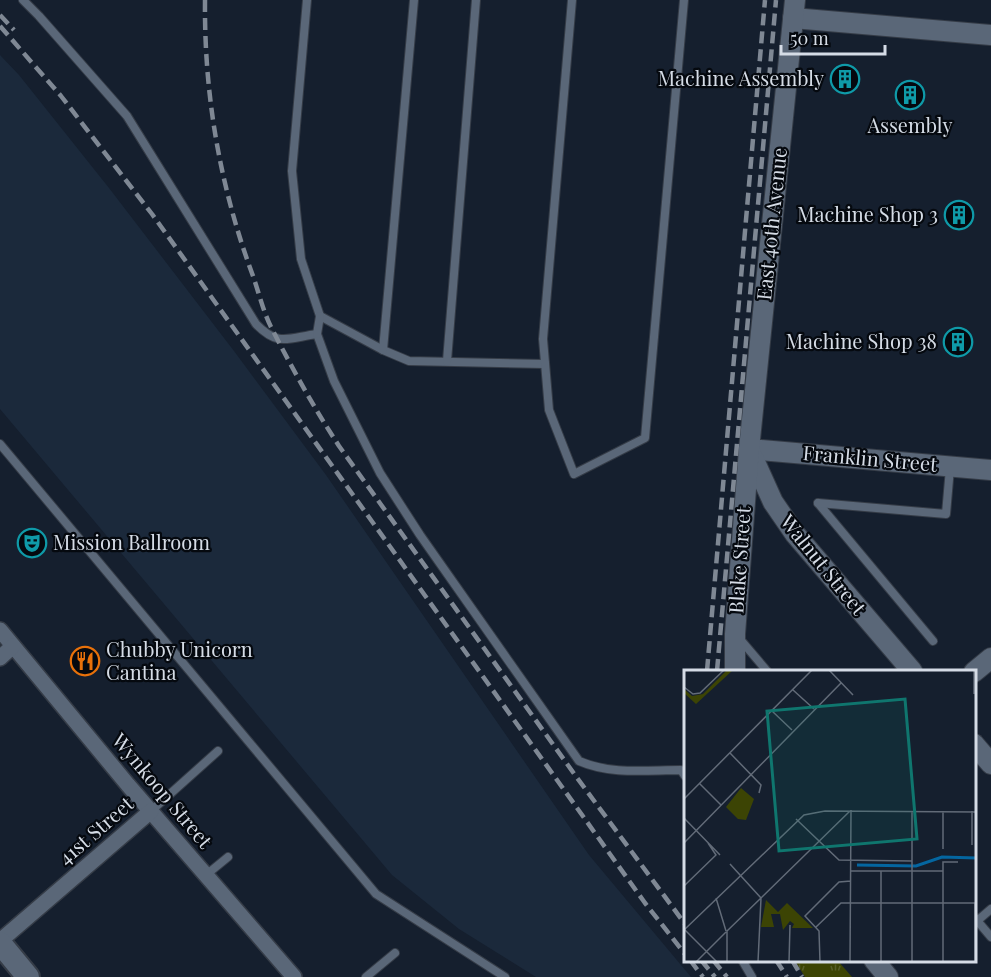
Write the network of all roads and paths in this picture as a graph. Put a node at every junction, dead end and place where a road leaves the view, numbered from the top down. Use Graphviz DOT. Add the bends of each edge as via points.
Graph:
graph roads {
  1 [pos="23,0"];
  2 [pos="307,0"];
  3 [pos="414,0"];
  4 [pos="476,0"];
  5 [pos="572,0"];
  6 [pos="684,0"];
  7 [pos="794,9"];
  8 [pos="991,35"];
  9 [pos="320,316"];
  10 [pos="317,334"];
  11 [pos="383,350"];
  12 [pos="447,362"];
  13 [pos="545,364"];
  14 [pos="0,444"];
  15 [pos="749,449"];
  16 [pos="951,467"];
  17 [pos="991,470"];
  18 [pos="0,630"];
  19 [pos="735,633"];
  20 [pos="933,641"];
  21 [pos="13,646"];
  22 [pos="0,658"];
  23 [pos="991,658"];
  24 [pos="735,670"];
  25 [pos="766,670"];
  26 [pos="911,670"];
  27 [pos="976,671"];
  28 [pos="976,745"];
  29 [pos="218,751"];
  30 [pos="991,764"];
  31 [pos="684,774"];
  32 [pos="151,811"];
  33 [pos="228,857"];
  34 [pos="206,875"];
  35 [pos="991,909"];
  36 [pos="976,919"];
  37 [pos="991,937"];
  38 [pos="0,942"];
  39 [pos="395,953"];
  40 [pos="743,962"];
  41 [pos="28,977"];
  42 [pos="294,977"];
  43 [pos="366,977"];
  44 [pos="505,977"];
  45 [pos="752,977"];
  1 -- 10 [label="lane" via="127,116 256,324 268,337 279,340"];
  2 -- 9 [label="lane" via="292,171 301,259"];
  3 -- 11 [label="lane"];
  4 -- 12 [label="lane"];
  5 -- 13 [label="lane" via="543,339"];
  6 -- 13 [label="lane" via="645,438 574,474 549,410"];
  7 -- 8 [label="street"];
  7 -- 15 [label="street, East 40th Avenue"];
  9 -- 10 [label="lane"];
  9 -- 11 [label="lane"];
  10 -- 31 [label="lane" via="334,381 380,473 579,761 596,768 681,770"];
  11 -- 12 [label="lane" via="409,361"];
  12 -- 13 [label="lane"];
  14 -- 44 [label="lane" via="376,894"];
  15 -- 16 [label="street, Franklin Street"];
  15 -- 19 [label="street, Blake Street"];
  15 -- 26 [label="street, Walnut Street" via="773,502 795,534"];
  16 -- 17 [label="street, Franklin Street"];
  16 -- 20 [label="lane" via="946,514 818,503"];
  18 -- 21 [label="street, Wynkoop Street"];
  19 -- 24 [label="street, Blake Street"];
  19 -- 25 [label="lane"];
  21 -- 22 [label="street"];
  21 -- 32 [label="street, Wynkoop Street"];
  23 -- 27 [label="street"];
  28 -- 30 [label="street"];
  29 -- 32 [label="lane, 41st Street"];
  32 -- 34 [label="street, Wynkoop Street"];
  32 -- 38 [label="street, 41st Street"];
  33 -- 34 [label="lane"];
  34 -- 42 [label="street, Wynkoop Street"];
  35 -- 36 [label="lane"];
  36 -- 37 [label="lane"];
  38 -- 41 [label="main road"];
  39 -- 43 [label="lane"];
  40 -- 45 [label="lane"];
}
